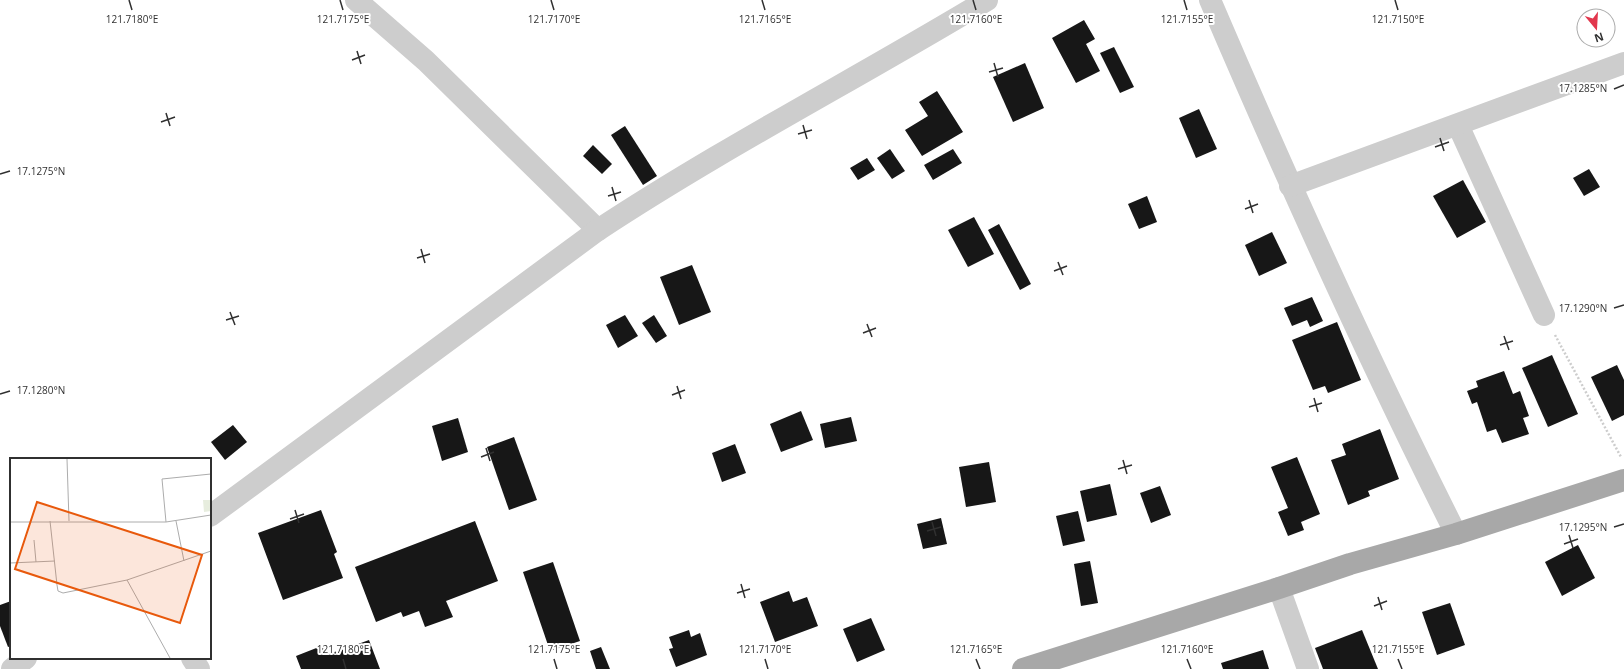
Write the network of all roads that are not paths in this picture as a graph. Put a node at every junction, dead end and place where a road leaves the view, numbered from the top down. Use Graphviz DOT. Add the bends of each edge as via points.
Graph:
graph roads {
  1 [pos="356,0"];
  2 [pos="987,0"];
  3 [pos="1210,0"];
  4 [pos="1624,63"];
  5 [pos="1458,125"];
  6 [pos="1290,186"];
  7 [pos="598,230"];
  8 [pos="1544,315"];
  9 [pos="1624,480"];
  10 [pos="211,515"];
  11 [pos="1456,534"];
  12 [pos="1279,588"];
  13 [pos="25,659"];
  14 [pos="193,659"];
  15 [pos="12,669"];
  16 [pos="199,669"];
  17 [pos="1023,669"];
  18 [pos="1308,669"];
  1 -- 7 [label="street" via="426,61"];
  2 -- 7 [label="street" via="657,191"];
  3 -- 6 [label="street"];
  4 -- 5 [label="street"];
  5 -- 6 [label="street"];
  5 -- 8 [label="street"];
  6 -- 11 [label="street"];
  7 -- 10 [label="street"];
  9 -- 11 [label="main road"];
  11 -- 12 [label="main road" via="1350,564"];
  12 -- 17 [label="main road"];
  12 -- 18 [label="street"];
  13 -- 15 [label="street"];
  14 -- 16 [label="street"];
}
